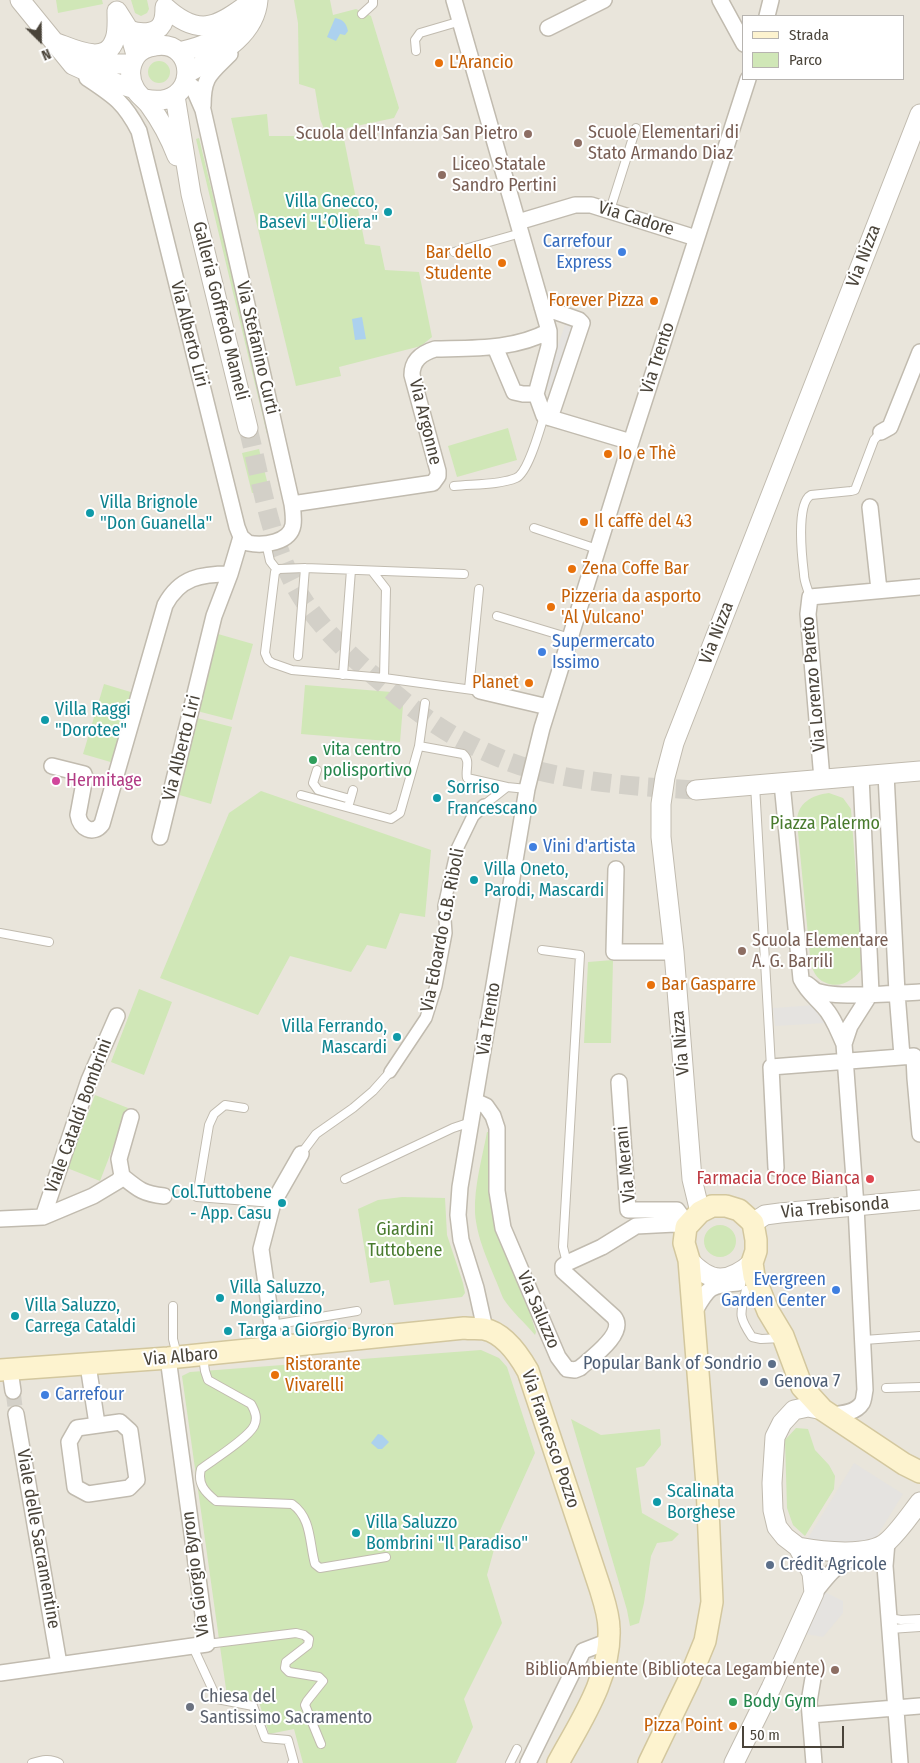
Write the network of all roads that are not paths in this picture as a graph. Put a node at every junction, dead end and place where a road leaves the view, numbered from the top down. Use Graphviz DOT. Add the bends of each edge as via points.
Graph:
graph roads {
  1 [pos="20,0"];
  2 [pos="373,0"];
  3 [pos="454,0"];
  4 [pos="604,0"];
  5 [pos="720,0"];
  6 [pos="771,0"];
  7 [pos="165,4"];
  8 [pos="115,6"];
  9 [pos="253,6"];
  10 [pos="362,14"];
  11 [pos="767,15"];
  12 [pos="461,22"];
  13 [pos="548,28"];
  14 [pos="129,30"];
  15 [pos="742,40"];
  16 [pos="174,49"];
  17 [pos="416,51"];
  18 [pos="63,53"];
  19 [pos="134,60"];
  20 [pos="748,80"];
  21 [pos="183,84"];
  22 [pos="140,94"];
  23 [pos="203,110"];
  24 [pos="920,114"];
  25 [pos="636,128"];
  26 [pos="139,131"];
  27 [pos="191,194"];
  28 [pos="610,210"];
  29 [pos="520,228"];
  30 [pos="696,238"];
  31 [pos="454,252"];
  32 [pos="542,307"];
  33 [pos="549,331"];
  34 [pos="495,347"];
  35 [pos="920,352"];
  36 [pos="529,394"];
  37 [pos="547,417"];
  38 [pos="248,428"];
  39 [pos="882,432"];
  40 [pos="631,442"];
  41 [pos="454,486"];
  42 [pos="292,504"];
  43 [pos="870,507"];
  44 [pos="534,528"];
  45 [pos="241,537"];
  46 [pos="266,543"];
  47 [pos="597,549"];
  48 [pos="306,568"];
  49 [pos="277,570"];
  50 [pos="351,570"];
  51 [pos="372,571"];
  52 [pos="230,574"];
  53 [pos="464,574"];
  54 [pos="920,587"];
  55 [pos="479,589"];
  56 [pos="879,590"];
  57 [pos="810,597"];
  58 [pos="497,616"];
  59 [pos="570,638"];
  60 [pos="298,656"];
  61 [pos="343,674"];
  62 [pos="384,678"];
  63 [pos="475,690"];
  64 [pos="425,703"];
  65 [pos="548,707"];
  66 [pos="419,746"];
  67 [pos="52,766"];
  68 [pos="317,770"];
  69 [pos="920,771"];
  70 [pos="886,774"];
  71 [pos="861,776"];
  72 [pos="822,779"];
  73 [pos="782,783"];
  74 [pos="755,785"];
  75 [pos="507,787"];
  76 [pos="527,789"];
  77 [pos="353,790"];
  78 [pos="696,790"];
  79 [pos="301,795"];
  80 [pos="350,799"];
  81 [pos="484,805"];
  82 [pos="348,808"];
  83 [pos="160,836"];
  84 [pos="616,869"];
  85 [pos="0,933"];
  86 [pos="48,942"];
  87 [pos="542,950"];
  88 [pos="674,952"];
  89 [pos="801,979"];
  90 [pos="920,992"];
  91 [pos="897,993"];
  92 [pos="872,994"];
  93 [pos="117,1016"];
  94 [pos="844,1044"];
  95 [pos="902,1056"];
  96 [pos="846,1061"];
  97 [pos="771,1067"];
  98 [pos="390,1072"];
  99 [pos="917,1077"];
  100 [pos="619,1082"];
  101 [pos="475,1101"];
  102 [pos="244,1108"];
  103 [pos="131,1117"];
  104 [pos="471,1122"];
  105 [pos="920,1134"];
  106 [pos="301,1154"];
  107 [pos="776,1168"];
  108 [pos="122,1176"];
  109 [pos="345,1179"];
  110 [pos="164,1196"];
  111 [pos="920,1200"];
  112 [pos="273,1203"];
  113 [pos="856,1206"];
  114 [pos="43,1217"];
  115 [pos="0,1220"];
  116 [pos="691,1222"];
  117 [pos="753,1223"];
  118 [pos="689,1260"];
  119 [pos="752,1263"];
  120 [pos="565,1267"];
  121 [pos="730,1282"];
  122 [pos="173,1306"];
  123 [pos="692,1307"];
  124 [pos="356,1311"];
  125 [pos="768,1311"];
  126 [pos="272,1325"];
  127 [pos="486,1329"];
  128 [pos="920,1336"];
  129 [pos="784,1338"];
  130 [pos="864,1340"];
  131 [pos="275,1347"];
  132 [pos="203,1355"];
  133 [pos="173,1358"];
  134 [pos="88,1365"];
  135 [pos="5,1370"];
  136 [pos="802,1387"];
  137 [pos="920,1387"];
  138 [pos="886,1388"];
  139 [pos="13,1391"];
  140 [pos="794,1410"];
  141 [pos="827,1412"];
  142 [pos="16,1414"];
  143 [pos="97,1424"];
  144 [pos="920,1472"];
  145 [pos="920,1502"];
  146 [pos="887,1542"];
  147 [pos="798,1547"];
  148 [pos="386,1557"];
  149 [pos="885,1566"];
  150 [pos="814,1593"];
  151 [pos="920,1619"];
  152 [pos="889,1623"];
  153 [pos="920,1627"];
  154 [pos="609,1641"];
  155 [pos="200,1646"];
  156 [pos="59,1664"];
  157 [pos="0,1673"];
  158 [pos="813,1678"];
  159 [pos="920,1706"];
  160 [pos="896,1708"];
  161 [pos="810,1715"];
  162 [pos="321,1744"];
  163 [pos="517,1749"];
  164 [pos="32,1763"];
  165 [pos="59,1763"];
  166 [pos="292,1763"];
  167 [pos="510,1763"];
  168 [pos="528,1763"];
  169 [pos="558,1763"];
  170 [pos="649,1763"];
  171 [pos="734,1763"];
  172 [pos="814,1763"];
  173 [pos="900,1763"];
  1 -- 18 [label="street"];
  2 -- 10 [label="lane"];
  3 -- 12 [label="street"];
  4 -- 13 [label="street"];
  5 -- 15 [label="street"];
  6 -- 11 [label="street"];
  7 -- 9 [label="street" via="186,23 201,26 219,23"];
  7 -- 14 [label="street" via="163,22 157,29 139,33"];
  7 -- 16 [label="street"];
  8 -- 14 [label="street"];
  8 -- 18 [label="street" via="116,38 108,49 102,53"];
  9 -- 16 [label="street" via="224,35 210,43"];
  9 -- 21 [label="street" via="239,37"];
  9 -- 23 [label="street, Via Stefanino Curti" via="247,37 212,70 203,88"];
  12 -- 17 [label="lane" via="420,33 415,40"];
  12 -- 29 [label="street"];
  14 -- 19 [label="street"];
  16 -- 19 [label="street" via="159,45 146,47"];
  16 -- 21 [label="street" via="184,60"];
  18 -- 19 [label="street" via="98,64"];
  18 -- 22 [label="street" via="106,80"];
  18 -- 26 [label="street, Via Alberto Liri" via="84,76 122,103"];
  19 -- 22 [label="street" via="130,75"];
  20 -- 30 [label="street, Via Trento"];
  21 -- 22 [label="street" via="164,100 155,101"];
  21 -- 23 [label="street, Via Stefanino Curti" via="193,86"];
  21 -- 27 [label="street"];
  22 -- 26 [label="street, Via Alberto Liri"];
  22 -- 27 [label="street" via="166,130"];
  23 -- 42 [label="street, Via Stefanino Curti"];
  24 -- 88 [label="street, Via Nizza" via="674,743 665,777 660,821"];
  25 -- 28 [label="lane"];
  26 -- 45 [label="street, Via Alberto Liri"];
  27 -- 38 [label="street, Galleria Goffredo Mameli"];
  28 -- 29 [label="street, Via Cadore" via="581,204"];
  28 -- 30 [label="street, Via Cadore"];
  29 -- 31 [label="lane"];
  29 -- 32 [label="street"];
  30 -- 40 [label="street, Via Trento"];
  32 -- 33 [label="street"];
  32 -- 37 [label="street" via="579,320 582,324"];
  33 -- 34 [label="street" via="536,338"];
  33 -- 36 [label="street" via="549,346"];
  34 -- 36 [label="street" via="514,392"];
  34 -- 42 [label="street, Via Argonne" via="435,349 420,355 413,365 412,375 438,471 433,483"];
  35 -- 39 [label="street" via="890,426"];
  36 -- 37 [label="street"];
  37 -- 40 [label="street"];
  37 -- 41 [label="lane" via="517,478"];
  39 -- 57 [label="lane" via="874,440 855,490 811,495 806,499 802,516 802,549"];
  40 -- 47 [label="street, Via Trento"];
  42 -- 46 [label="street, Via Stefanino Curti" via="292,530 285,537"];
  43 -- 56 [label="street"];
  44 -- 47 [label="lane"];
  45 -- 46 [label="street" via="248,543"];
  45 -- 52 [label="street, Via Alberto Liri"];
  46 -- 49 [label="lane" via="270,560"];
  47 -- 59 [label="street, Via Trento"];
  48 -- 49 [label="lane"];
  48 -- 50 [label="lane"];
  48 -- 60 [label="lane"];
  49 -- 61 [label="lane" via="266,656 272,663 292,670"];
  50 -- 51 [label="lane"];
  50 -- 61 [label="lane"];
  51 -- 53 [label="lane"];
  51 -- 62 [label="lane" via="386,589"];
  52 -- 67 [label="street" via="192,578 173,592 165,605 100,827 87,829 80,824 78,815 84,774"];
  52 -- 83 [label="street, Via Alberto Liri" via="214,616"];
  54 -- 56 [label="street, Via Lorenzo Pareto"];
  55 -- 63 [label="lane"];
  56 -- 57 [label="street, Via Lorenzo Pareto"];
  57 -- 72 [label="street, Via Lorenzo Pareto" via="808,614"];
  58 -- 59 [label="lane"];
  59 -- 65 [label="street, Via Trento"];
  61 -- 62 [label="lane"];
  62 -- 63 [label="lane"];
  63 -- 65 [label="street"];
  64 -- 66 [label="lane"];
  65 -- 76 [label="street, Via Trento"];
  66 -- 75 [label="lane" via="463,754 468,761 467,778"];
  66 -- 82 [label="lane" via="400,813 396,817 391,819"];
  68 -- 80 [label="lane" via="313,783 318,790"];
  69 -- 70 [label="street"];
  70 -- 71 [label="street"];
  70 -- 91 [label="street"];
  71 -- 72 [label="street"];
  71 -- 92 [label="street"];
  72 -- 73 [label="street"];
  73 -- 74 [label="street"];
  73 -- 89 [label="street"];
  74 -- 78 [label="street"];
  74 -- 97 [label="lane"];
  75 -- 76 [label="lane"];
  75 -- 81 [label="lane, Via Edoardo G.B. Riboli"];
  76 -- 101 [label="street, Via Trento"];
  77 -- 80 [label="lane"];
  79 -- 82 [label="lane"];
  80 -- 82 [label="lane"];
  81 -- 98 [label="street, Via Edoardo G.B. Riboli" via="473,816 457,849 444,906 446,933 426,1018"];
  84 -- 88 [label="street" via="614,952"];
  85 -- 86 [label="lane"];
  87 -- 120 [label="lane" via="580,956 563,1247"];
  88 -- 116 [label="street, Via Nizza" via="692,1180"];
  89 -- 92 [label="street" via="815,990 828,993"];
  89 -- 94 [label="street" via="830,1015"];
  90 -- 91 [label="street"];
  91 -- 92 [label="street"];
  91 -- 95 [label="street"];
  92 -- 94 [label="street" via="850,1026"];
  93 -- 114 [label="street, Viale Cataldi Bombrini" via="89,1080"];
  94 -- 96 [label="street"];
  95 -- 96 [label="street"];
  95 -- 99 [label="street" via="914,1056"];
  96 -- 97 [label="street"];
  96 -- 113 [label="street"];
  97 -- 107 [label="street"];
  98 -- 106 [label="lane, Via Edoardo G.B. Riboli" via="360,1103 316,1134"];
  99 -- 105 [label="street"];
  100 -- 116 [label="street, Via Merani" via="628,1210 678,1210"];
  101 -- 104 [label="street, Via Trento"];
  101 -- 120 [label="street, Via Saluzzo" via="486,1106 497,1128 497,1191 503,1228 558,1357 567,1369 575,1370 616,1334 618,1324"];
  102 -- 112 [label="lane" via="225,1105 214,1114 209,1125 197,1197"];
  103 -- 108 [label="street" via="119,1159"];
  104 -- 109 [label="lane"];
  104 -- 127 [label="street, Via Trento" via="458,1215 461,1240"];
  106 -- 112 [label="street, Via Edoardo G.B. Riboli"];
  108 -- 110 [label="street" via="140,1191"];
  108 -- 114 [label="street, Viale Cataldi Bombrini" via="93,1196"];
  111 -- 113 [label="street, Via Trebisonda"];
  112 -- 126 [label="street, Via Edoardo G.B. Riboli" via="261,1250"];
  113 -- 117 [label="street, Via Trebisonda" via="765,1215"];
  113 -- 130 [label="street"];
  114 -- 115 [label="street, Viale Cataldi Bombrini"];
  116 -- 117 [label="main road" via="712,1206 726,1206 739,1210"];
  116 -- 118 [label="main road" via="684,1243"];
  116 -- 120 [label="street" via="636,1226"];
  117 -- 119 [label="main road" via="756,1251"];
  118 -- 121 [label="street" via="698,1271"];
  118 -- 123 [label="main road"];
  119 -- 121 [label="street"];
  119 -- 125 [label="main road"];
  121 -- 123 [label="street" via="709,1289"];
  121 -- 123 [label="street" via="704,1277"];
  121 -- 125 [label="street"];
  121 -- 129 [label="lane" via="742,1322 752,1337"];
  122 -- 133 [label="lane"];
  123 -- 170 [label="main road" via="712,1602 706,1641"];
  124 -- 126 [label="lane"];
  125 -- 129 [label="main road"];
  126 -- 131 [label="street, Via Edoardo G.B. Riboli"];
  127 -- 131 [label="main road" via="464,1328"];
  127 -- 154 [label="main road, Via Francesco Pozzo" via="518,1353 528,1371 600,1588 607,1614"];
  128 -- 130 [label="lane"];
  129 -- 136 [label="main road"];
  130 -- 141 [label="street" via="867,1395 845,1414"];
  131 -- 132 [label="main road, Via Albaro"];
  132 -- 133 [label="main road, Via Albaro"];
  132 -- 148 [label="lane" via="208,1380 251,1404 256,1420 248,1434 201,1469 201,1485 207,1494 216,1501 292,1504 304,1518 315,1564 320,1568"];
  133 -- 134 [label="main road, Via Albaro"];
  133 -- 155 [label="street, Via Giorgio Byron"];
  134 -- 135 [label="main road, Via Albaro"];
  134 -- 143 [label="street"];
  135 -- 139 [label="street"];
  136 -- 140 [label="street"];
  136 -- 141 [label="main road"];
  137 -- 138 [label="lane"];
  140 -- 141 [label="street" via="808,1407"];
  140 -- 147 [label="street" via="775,1437 772,1483 777,1527"];
  141 -- 144 [label="main road"];
  142 -- 156 [label="street, Viale delle Sacramentine"];
  143 -- 143 [label="street" via="120,1422 130,1431 137,1480 129,1488 88,1494 75,1487 68,1442 77,1428"];
  145 -- 146 [label="street"];
  146 -- 147 [label="street" via="872,1549 833,1552"];
  146 -- 149 [label="street"];
  147 -- 150 [label="street" via="810,1569"];
  149 -- 150 [label="street" via="876,1561 850,1559 838,1565"];
  149 -- 152 [label="street"];
  150 -- 171 [label="street"];
  151 -- 152 [label="lane"];
  152 -- 153 [label="lane"];
  152 -- 160 [label="street"];
  154 -- 168 [label="street" via="582,1651"];
  154 -- 169 [label="main road, Via Francesco Pozzo" via="598,1687"];
  155 -- 156 [label="street, Via Giorgio Byron"];
  155 -- 162 [label="lane" via="296,1633 309,1639 308,1645 286,1662 285,1668 289,1672 319,1676 323,1681 305,1705"];
  155 -- 166 [label="lane" via="217,1699 253,1706 265,1738 288,1740"];
  156 -- 157 [label="street, Via Giorgio Byron"];
  158 -- 161 [label="street"];
  159 -- 160 [label="street"];
  160 -- 161 [label="street"];
  160 -- 173 [label="street"];
  161 -- 172 [label="street"];
  163 -- 167 [label="lane"];
  164 -- 165 [label="lane" via="43,1760"];
}
